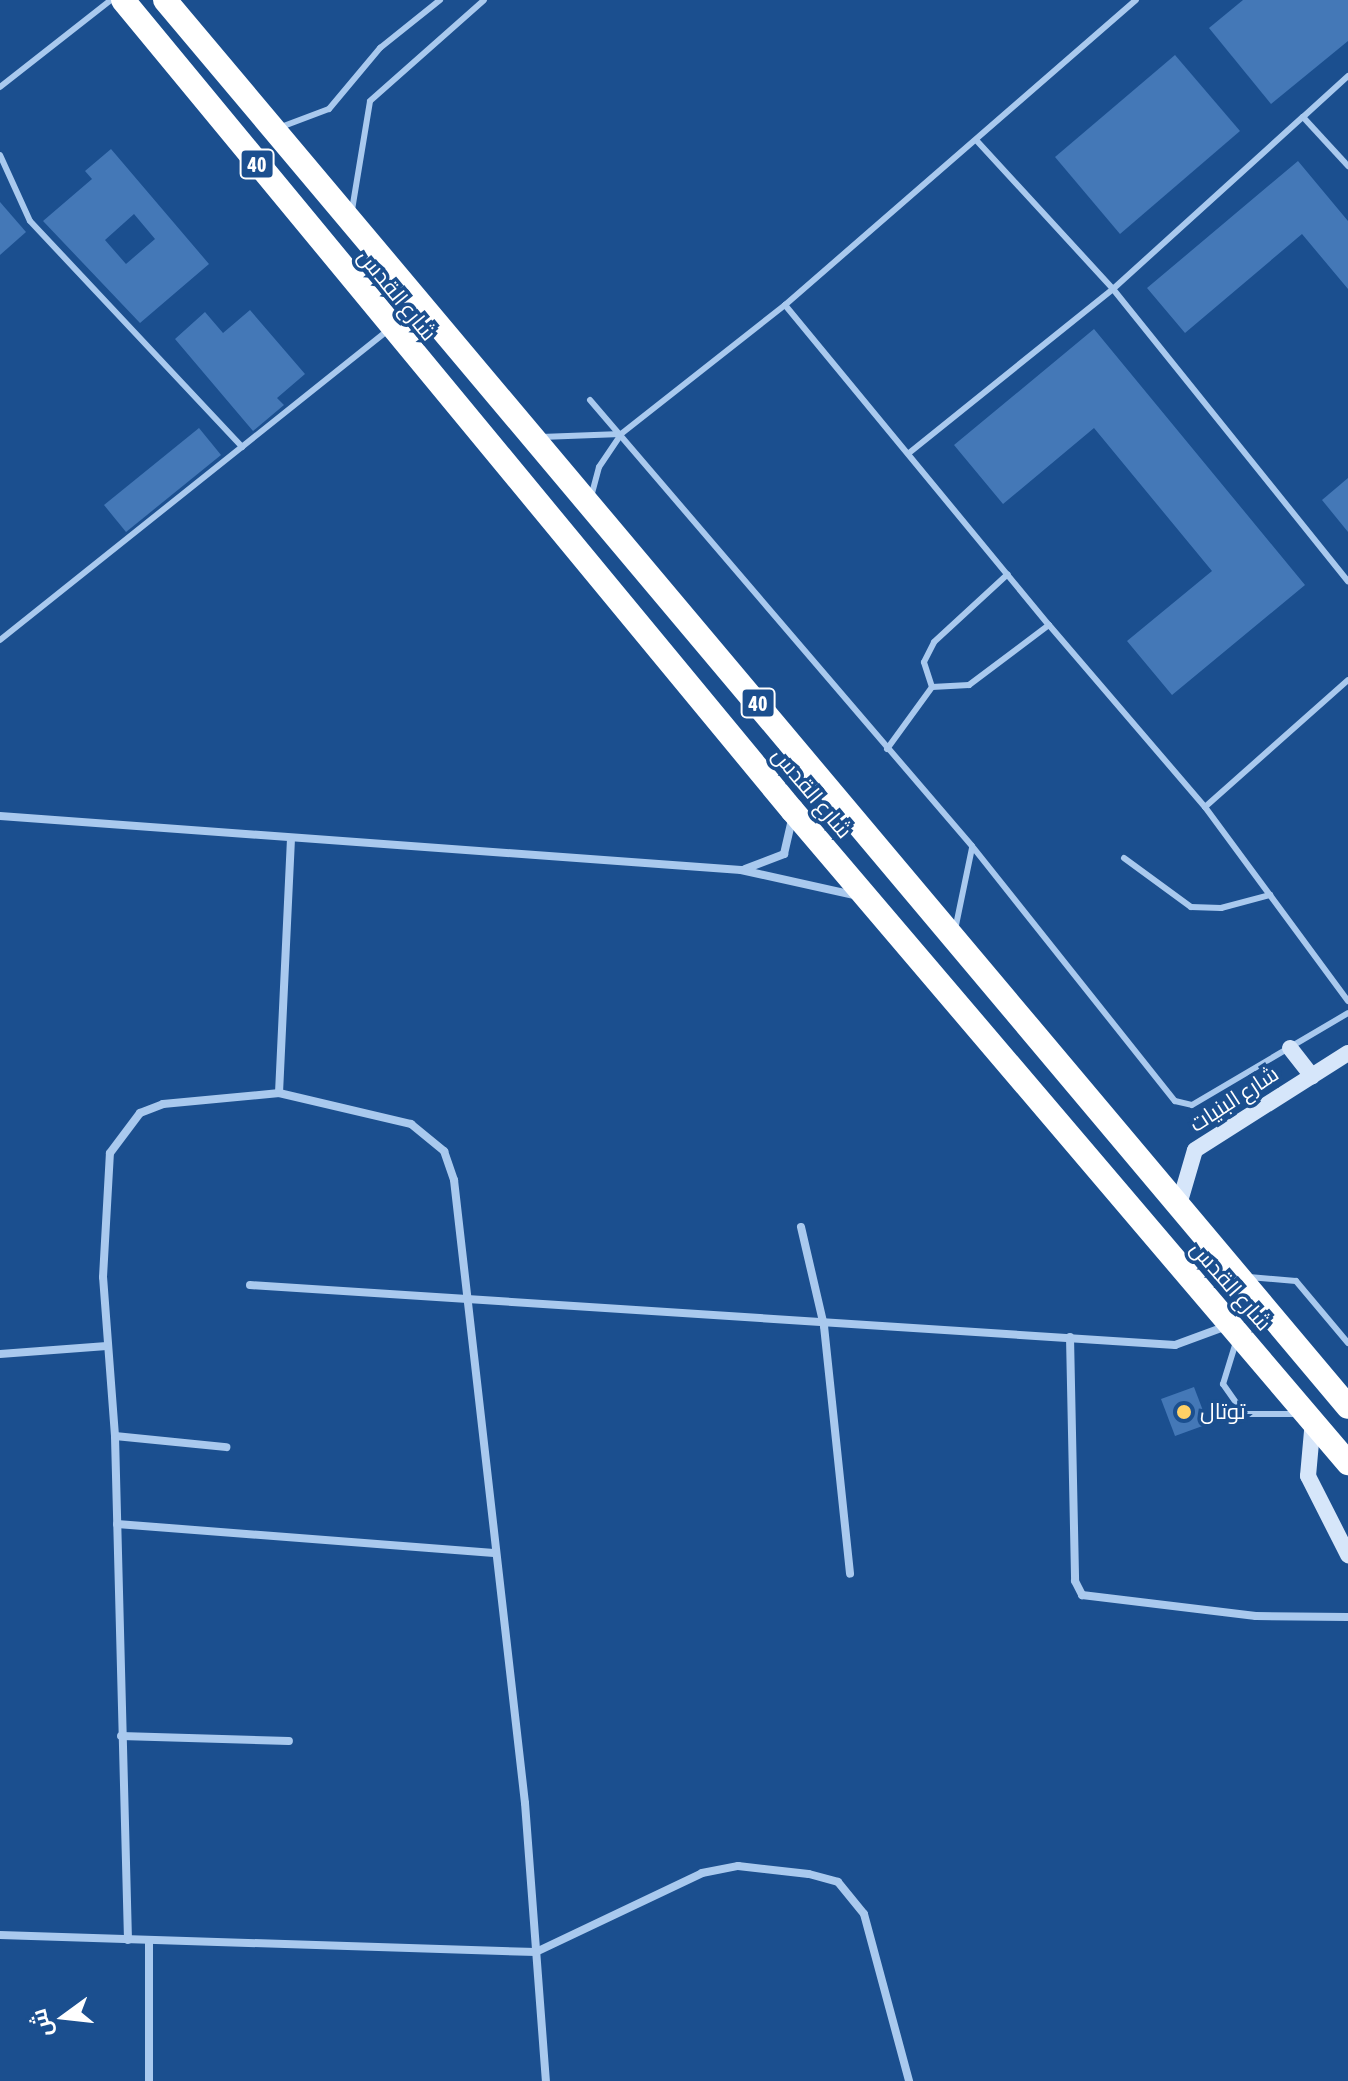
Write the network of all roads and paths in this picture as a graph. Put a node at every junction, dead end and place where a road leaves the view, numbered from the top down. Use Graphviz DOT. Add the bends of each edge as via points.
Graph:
graph roads {
  1 [pos="111,0"];
  2 [pos="123,0"];
  3 [pos="165,0"];
  4 [pos="440,0"];
  5 [pos="484,0"];
  6 [pos="1136,0"];
  7 [pos="1348,76"];
  8 [pos="0,87"];
  9 [pos="1303,117"];
  10 [pos="273,128"];
  11 [pos="977,141"];
  12 [pos="0,155"];
  13 [pos="1348,166"];
  14 [pos="353,222"];
  15 [pos="1113,289"];
  16 [pos="785,305"];
  17 [pos="391,328"];
  18 [pos="590,400"];
  19 [pos="621,434"];
  20 [pos="533,435"];
  21 [pos="242,447"];
  22 [pos="909,453"];
  23 [pos="590,505"];
  24 [pos="1008,574"];
  25 [pos="1347,577"];
  26 [pos="1049,625"];
  27 [pos="0,640"];
  28 [pos="1348,680"];
  29 [pos="932,687"];
  30 [pos="887,749"];
  31 [pos="1205,807"];
  32 [pos="792,810"];
  33 [pos="0,816"];
  34 [pos="291,841"];
  35 [pos="972,846"];
  36 [pos="1124,858"];
  37 [pos="741,870"];
  38 [pos="1270,895"];
  39 [pos="868,900"];
  40 [pos="954,934"];
  41 [pos="1348,1001"];
  42 [pos="1348,1013"];
  43 [pos="1290,1048"];
  44 [pos="1348,1053"];
  45 [pos="1312,1076"];
  46 [pos="279,1093"];
  47 [pos="1178,1208"];
  48 [pos="801,1227"];
  49 [pos="1236,1277"];
  50 [pos="250,1285"];
  51 [pos="466,1297"];
  52 [pos="824,1326"];
  53 [pos="1234,1330"];
  54 [pos="1070,1337"];
  55 [pos="1348,1343"];
  56 [pos="107,1346"];
  57 [pos="0,1354"];
  58 [pos="1340,1384"];
  59 [pos="1348,1407"];
  60 [pos="1311,1417"];
  61 [pos="115,1436"];
  62 [pos="226,1447"];
  63 [pos="1348,1463"];
  64 [pos="117,1524"];
  65 [pos="494,1553"];
  66 [pos="1348,1555"];
  67 [pos="850,1574"];
  68 [pos="1348,1617"];
  69 [pos="121,1736"];
  70 [pos="289,1741"];
  71 [pos="0,1935"];
  72 [pos="128,1940"];
  73 [pos="149,1941"];
  74 [pos="536,1952"];
  75 [pos="149,2081"];
  76 [pos="546,2081"];
  77 [pos="909,2081"];
  1 -- 8 [label="lane"];
  2 -- 17 [label="highway, شارع القدس / 40"];
  3 -- 10 [label="highway, شارع القدس / 40"];
  4 -- 10 [label="lane" via="380,48 329,109"];
  5 -- 14 [label="lane" via="370,101 355,159"];
  6 -- 11 [label="lane"];
  7 -- 9 [label="lane"];
  9 -- 13 [label="lane"];
  9 -- 15 [label="lane"];
  10 -- 14 [label="highway, شارع القدس / 40"];
  11 -- 15 [label="lane"];
  11 -- 16 [label="lane"];
  12 -- 21 [label="lane" via="30,221"];
  14 -- 20 [label="highway, شارع القدس / 40"];
  15 -- 22 [label="lane"];
  15 -- 25 [label="lane"];
  16 -- 19 [label="lane"];
  16 -- 22 [label="lane"];
  17 -- 21 [label="lane"];
  17 -- 32 [label="highway, شارع القدس / 40"];
  18 -- 19 [label="lane"];
  19 -- 20 [label="lane"];
  19 -- 23 [label="lane" via="599,467"];
  19 -- 30 [label="lane"];
  20 -- 23 [label="highway, شارع القدس / 40"];
  21 -- 27 [label="lane"];
  22 -- 24 [label="lane"];
  23 -- 40 [label="highway, شارع القدس / 40"];
  24 -- 26 [label="lane"];
  24 -- 29 [label="lane" via="934,642 924,662"];
  26 -- 29 [label="lane" via="969,685"];
  26 -- 31 [label="lane"];
  28 -- 31 [label="lane"];
  29 -- 30 [label="lane"];
  30 -- 35 [label="lane"];
  31 -- 38 [label="lane"];
  32 -- 37 [label="street" via="784,854"];
  32 -- 39 [label="highway, شارع القدس / 40"];
  33 -- 34 [label="street"];
  34 -- 37 [label="street"];
  34 -- 46 [label="street"];
  35 -- 40 [label="lane"];
  35 -- 43 [label="lane" via="1175,1101 1192,1105"];
  36 -- 38 [label="lane" via="1191,907 1221,908"];
  37 -- 39 [label="street"];
  38 -- 41 [label="lane"];
  39 -- 53 [label="highway, شارع القدس / 40"];
  40 -- 47 [label="highway, شارع القدس / 40"];
  42 -- 43 [label="lane"];
  43 -- 45 [label="main road"];
  44 -- 45 [label="main road, شارع البنيات"];
  45 -- 47 [label="main road, شارع البنيات" via="1195,1150"];
  46 -- 51 [label="street" via="411,1124 432,1137 454,1180"];
  46 -- 56 [label="street" via="163,1104 122,1131 106,1173"];
  47 -- 49 [label="highway, شارع القدس / 40"];
  48 -- 52 [label="street"];
  49 -- 55 [label="lane" via="1296,1281"];
  49 -- 58 [label="highway, شارع القدس / 40"];
  50 -- 51 [label="street"];
  51 -- 52 [label="street"];
  51 -- 65 [label="street"];
  52 -- 54 [label="street"];
  52 -- 67 [label="street"];
  53 -- 54 [label="street" via="1175,1345"];
  53 -- 60 [label="highway, شارع القدس / 40"];
  53 -- 60 [label="lane" via="1223,1384 1244,1414"];
  54 -- 68 [label="street" via="1075,1581 1082,1595 1256,1616"];
  56 -- 57 [label="street"];
  56 -- 61 [label="street"];
  58 -- 59 [label="highway, شارع القدس / 40"];
  60 -- 63 [label="highway, شارع القدس / 40"];
  60 -- 66 [label="main road" via="1308,1476"];
  61 -- 62 [label="street"];
  61 -- 64 [label="street"];
  64 -- 65 [label="street"];
  64 -- 69 [label="street"];
  65 -- 74 [label="street"];
  69 -- 70 [label="street"];
  69 -- 72 [label="street"];
  71 -- 72 [label="street"];
  72 -- 73 [label="street"];
  73 -- 74 [label="street"];
  73 -- 75 [label="street"];
  74 -- 76 [label="street"];
  74 -- 77 [label="street" via="720,1868 838,1882 864,1914"];
}
